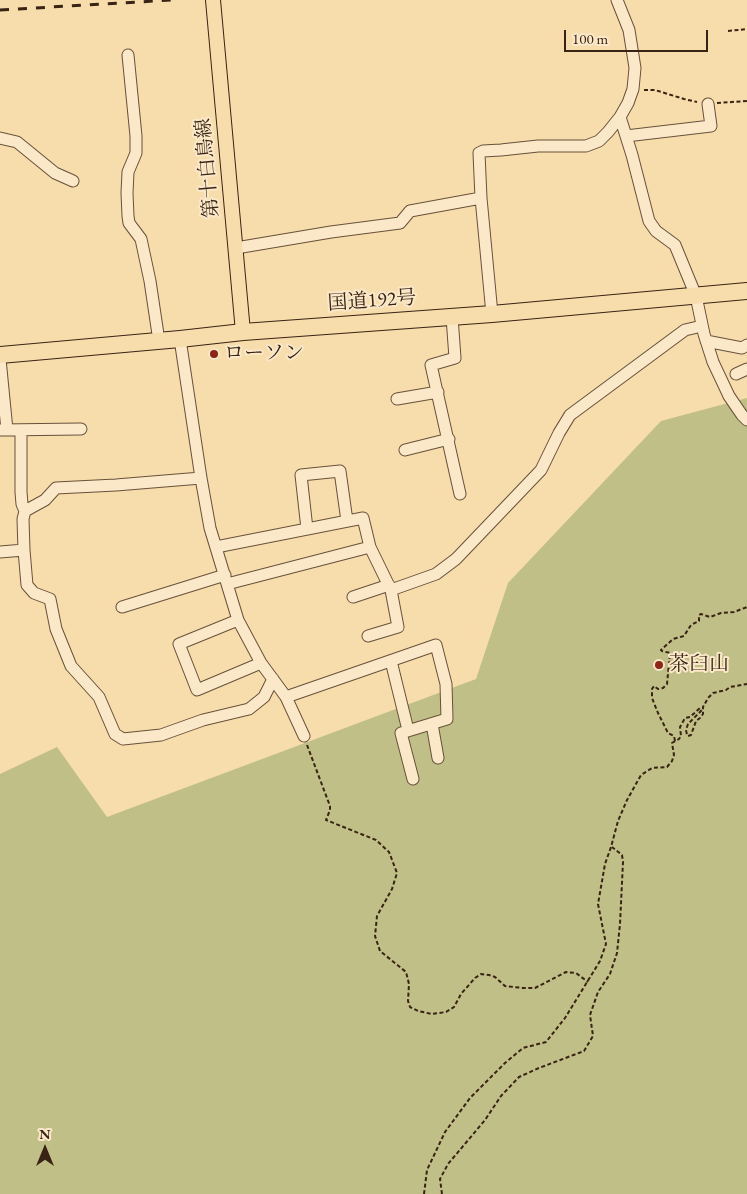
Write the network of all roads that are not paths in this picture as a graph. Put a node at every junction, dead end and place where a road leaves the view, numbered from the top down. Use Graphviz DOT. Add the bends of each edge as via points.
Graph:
graph roads {
  1 [pos="213,0"];
  2 [pos="617,0"];
  3 [pos="128,55"];
  4 [pos="708,104"];
  5 [pos="620,117"];
  6 [pos="626,136"];
  7 [pos="0,138"];
  8 [pos="74,180"];
  9 [pos="481,198"];
  10 [pos="236,248"];
  11 [pos="747,292"];
  12 [pos="696,296"];
  13 [pos="492,314"];
  14 [pos="452,317"];
  15 [pos="702,326"];
  16 [pos="243,332"];
  17 [pos="180,340"];
  18 [pos="159,341"];
  19 [pos="706,341"];
  20 [pos="747,345"];
  21 [pos="0,357"];
  22 [pos="747,369"];
  23 [pos="736,374"];
  24 [pos="438,392"];
  25 [pos="397,399"];
  26 [pos="747,420"];
  27 [pos="81,429"];
  28 [pos="3,430"];
  29 [pos="21,430"];
  30 [pos="449,439"];
  31 [pos="405,450"];
  32 [pos="201,478"];
  33 [pos="460,494"];
  34 [pos="25,511"];
  35 [pos="348,521"];
  36 [pos="307,529"];
  37 [pos="370,547"];
  38 [pos="216,548"];
  39 [pos="24,550"];
  40 [pos="0,552"];
  41 [pos="226,580"];
  42 [pos="390,588"];
  43 [pos="353,597"];
  44 [pos="122,607"];
  45 [pos="238,620"];
  46 [pos="368,636"];
  47 [pos="391,661"];
  48 [pos="261,663"];
  49 [pos="273,679"];
  50 [pos="286,698"];
  51 [pos="432,724"];
  52 [pos="408,730"];
  53 [pos="304,736"];
  54 [pos="438,758"];
  55 [pos="413,779"];
  1 -- 10 [label="main road, 第十白鳥線"];
  2 -- 5 [label="street" via="629,30 635,68 633,90"];
  3 -- 18 [label="street" via="136,136 136,153 128,172 128,216 141,238"];
  4 -- 6 [label="street" via="711,126"];
  5 -- 6 [label="street"];
  5 -- 9 [label="street" via="599,141 586,146 538,146 479,153"];
  6 -- 12 [label="street" via="649,221 656,231 675,245"];
  7 -- 8 [label="street" via="17,142 55,173"];
  9 -- 10 [label="street" via="410,211 400,222"];
  9 -- 13 [label="street"];
  10 -- 16 [label="main road, 第十白鳥線"];
  11 -- 12 [label="highway, 国道192号"];
  12 -- 13 [label="highway, 国道192号"];
  12 -- 15 [label="street"];
  13 -- 14 [label="highway, 国道192号"];
  14 -- 16 [label="highway, 国道192号"];
  14 -- 24 [label="street" via="455,358 431,365"];
  15 -- 19 [label="street"];
  15 -- 42 [label="street" via="685,330 570,415 541,470 456,559 436,574"];
  16 -- 17 [label="highway, 国道192号"];
  17 -- 18 [label="highway, 国道192号"];
  17 -- 32 [label="street"];
  18 -- 21 [label="highway, 国道192号"];
  19 -- 20 [label="street" via="742,348"];
  19 -- 26 [label="street" via="729,396"];
  21 -- 28 [label="street"];
  22 -- 23 [label="street"];
  24 -- 25 [label="street"];
  24 -- 30 [label="street"];
  27 -- 29 [label="street"];
  28 -- 29 [label="street"];
  29 -- 34 [label="street" via="21,492"];
  30 -- 31 [label="street"];
  30 -- 33 [label="street"];
  32 -- 34 [label="street" via="56,488 45,500"];
  32 -- 38 [label="street"];
  34 -- 39 [label="street"];
  35 -- 36 [label="street"];
  35 -- 36 [label="street" via="340,471 300,475"];
  35 -- 37 [label="street" via="363,518"];
  36 -- 38 [label="street"];
  37 -- 41 [label="street"];
  37 -- 42 [label="street"];
  38 -- 41 [label="street"];
  39 -- 40 [label="street"];
  39 -- 49 [label="street" via="27,585 34,593 50,599 56,629 71,666 99,697 115,734 123,739 161,735 249,709 264,696"];
  41 -- 44 [label="street"];
  41 -- 45 [label="street"];
  42 -- 43 [label="street"];
  42 -- 46 [label="street" via="398,626"];
  45 -- 48 [label="street"];
  45 -- 48 [label="street" via="179,644 197,690"];
  47 -- 50 [label="street"];
  47 -- 51 [label="street" via="436,645 446,684 447,719"];
  47 -- 52 [label="street"];
  48 -- 49 [label="street"];
  49 -- 50 [label="street"];
  50 -- 53 [label="street"];
  51 -- 52 [label="street"];
  51 -- 54 [label="street"];
  52 -- 55 [label="street" via="401,733"];
}
